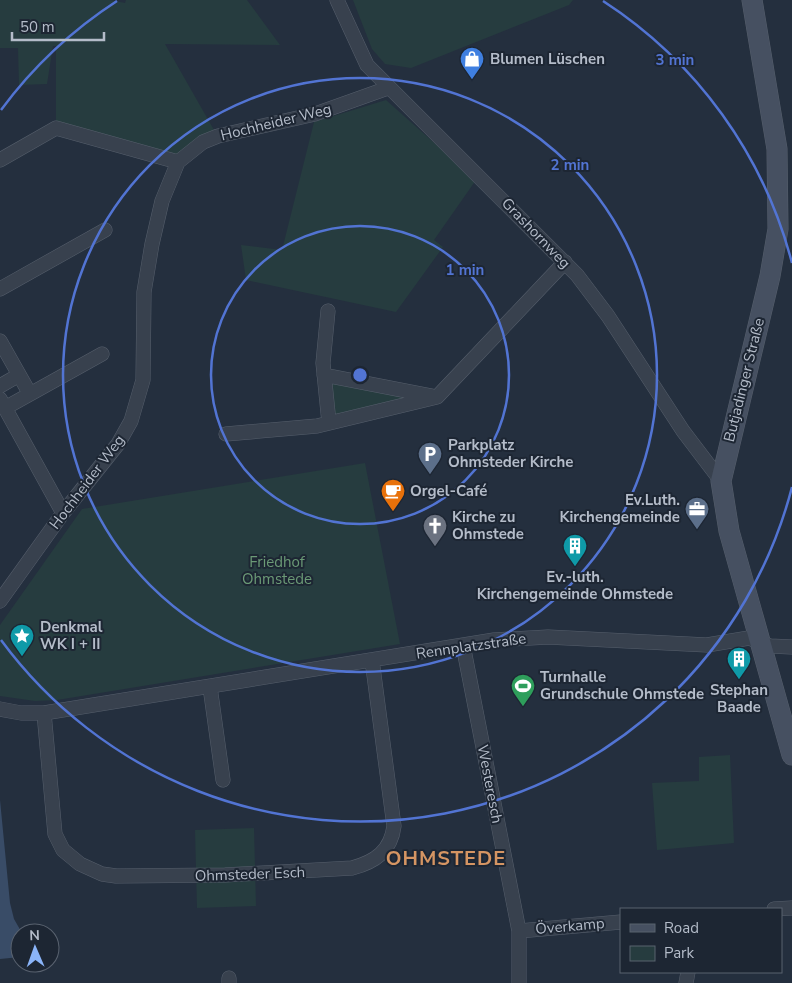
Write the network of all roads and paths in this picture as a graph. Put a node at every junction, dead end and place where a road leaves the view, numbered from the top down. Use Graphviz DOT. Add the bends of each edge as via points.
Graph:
graph roads {
  1 [pos="337,0"];
  2 [pos="752,0"];
  3 [pos="388,88"];
  4 [pos="0,160"];
  5 [pos="178,162"];
  6 [pos="106,230"];
  7 [pos="565,262"];
  8 [pos="1,286"];
  9 [pos="328,311"];
  10 [pos="0,341"];
  11 [pos="102,354"];
  12 [pos="324,374"];
  13 [pos="19,375"];
  14 [pos="0,386"];
  15 [pos="30,394"];
  16 [pos="437,397"];
  17 [pos="2,403"];
  18 [pos="329,423"];
  19 [pos="226,434"];
  20 [pos="721,481"];
  21 [pos="63,512"];
  22 [pos="0,601"];
  23 [pos="760,642"];
  24 [pos="463,645"];
  25 [pos="792,647"];
  26 [pos="372,660"];
  27 [pos="210,687"];
  28 [pos="0,709"];
  29 [pos="44,713"];
  30 [pos="792,755"];
  31 [pos="222,780"];
  32 [pos="620,922"];
  33 [pos="519,931"];
  34 [pos="519,983"];
  1 -- 3 [label="street, Grashornweg" via="367,65"];
  2 -- 20 [label="street, Butjadinger Straße" via="777,149 778,229 770,276"];
  3 -- 5 [label="street, Hochheider Weg" via="315,114 218,136 189,151"];
  3 -- 7 [label="street, Grashornweg"];
  4 -- 5 [label="street" via="56,128"];
  5 -- 21 [label="street, Hochheider Weg" via="162,201 146,277 145,360 138,402 118,444"];
  6 -- 8 [label="street"];
  7 -- 16 [label="street"];
  7 -- 20 [label="street, Grashornweg" via="608,316 683,431"];
  9 -- 12 [label="street"];
  10 -- 13 [label="street"];
  11 -- 15 [label="street"];
  12 -- 16 [label="street"];
  12 -- 18 [label="street"];
  13 -- 14 [label="street"];
  13 -- 15 [label="street"];
  15 -- 17 [label="street"];
  16 -- 18 [label="street"];
  17 -- 21 [label="street"];
  18 -- 19 [label="street"];
  20 -- 23 [label="street, Butjadinger Straße" via="729,532"];
  21 -- 22 [label="street, Hochheider Weg"];
  23 -- 24 [label="street, Rennplatzstraße" via="749,638 693,645 548,637"];
  23 -- 25 [label="street, Rennplatzstraße"];
  23 -- 30 [label="street, Butjadinger Straße"];
  24 -- 26 [label="street, Rennplatzstraße"];
  24 -- 33 [label="street, Westeresch"];
  26 -- 27 [label="street, Rennplatzstraße"];
  26 -- 29 [label="street, Ohmsteder Esch" via="394,826 393,839 377,858 352,868 131,878 91,870 63,850 55,834"];
  27 -- 29 [label="street, Rennplatzstraße"];
  27 -- 31 [label="street"];
  28 -- 29 [label="street, Rennplatzstraße"];
  32 -- 33 [label="street, Överkamp"];
  33 -- 34 [label="street, Westeresch"];
}
